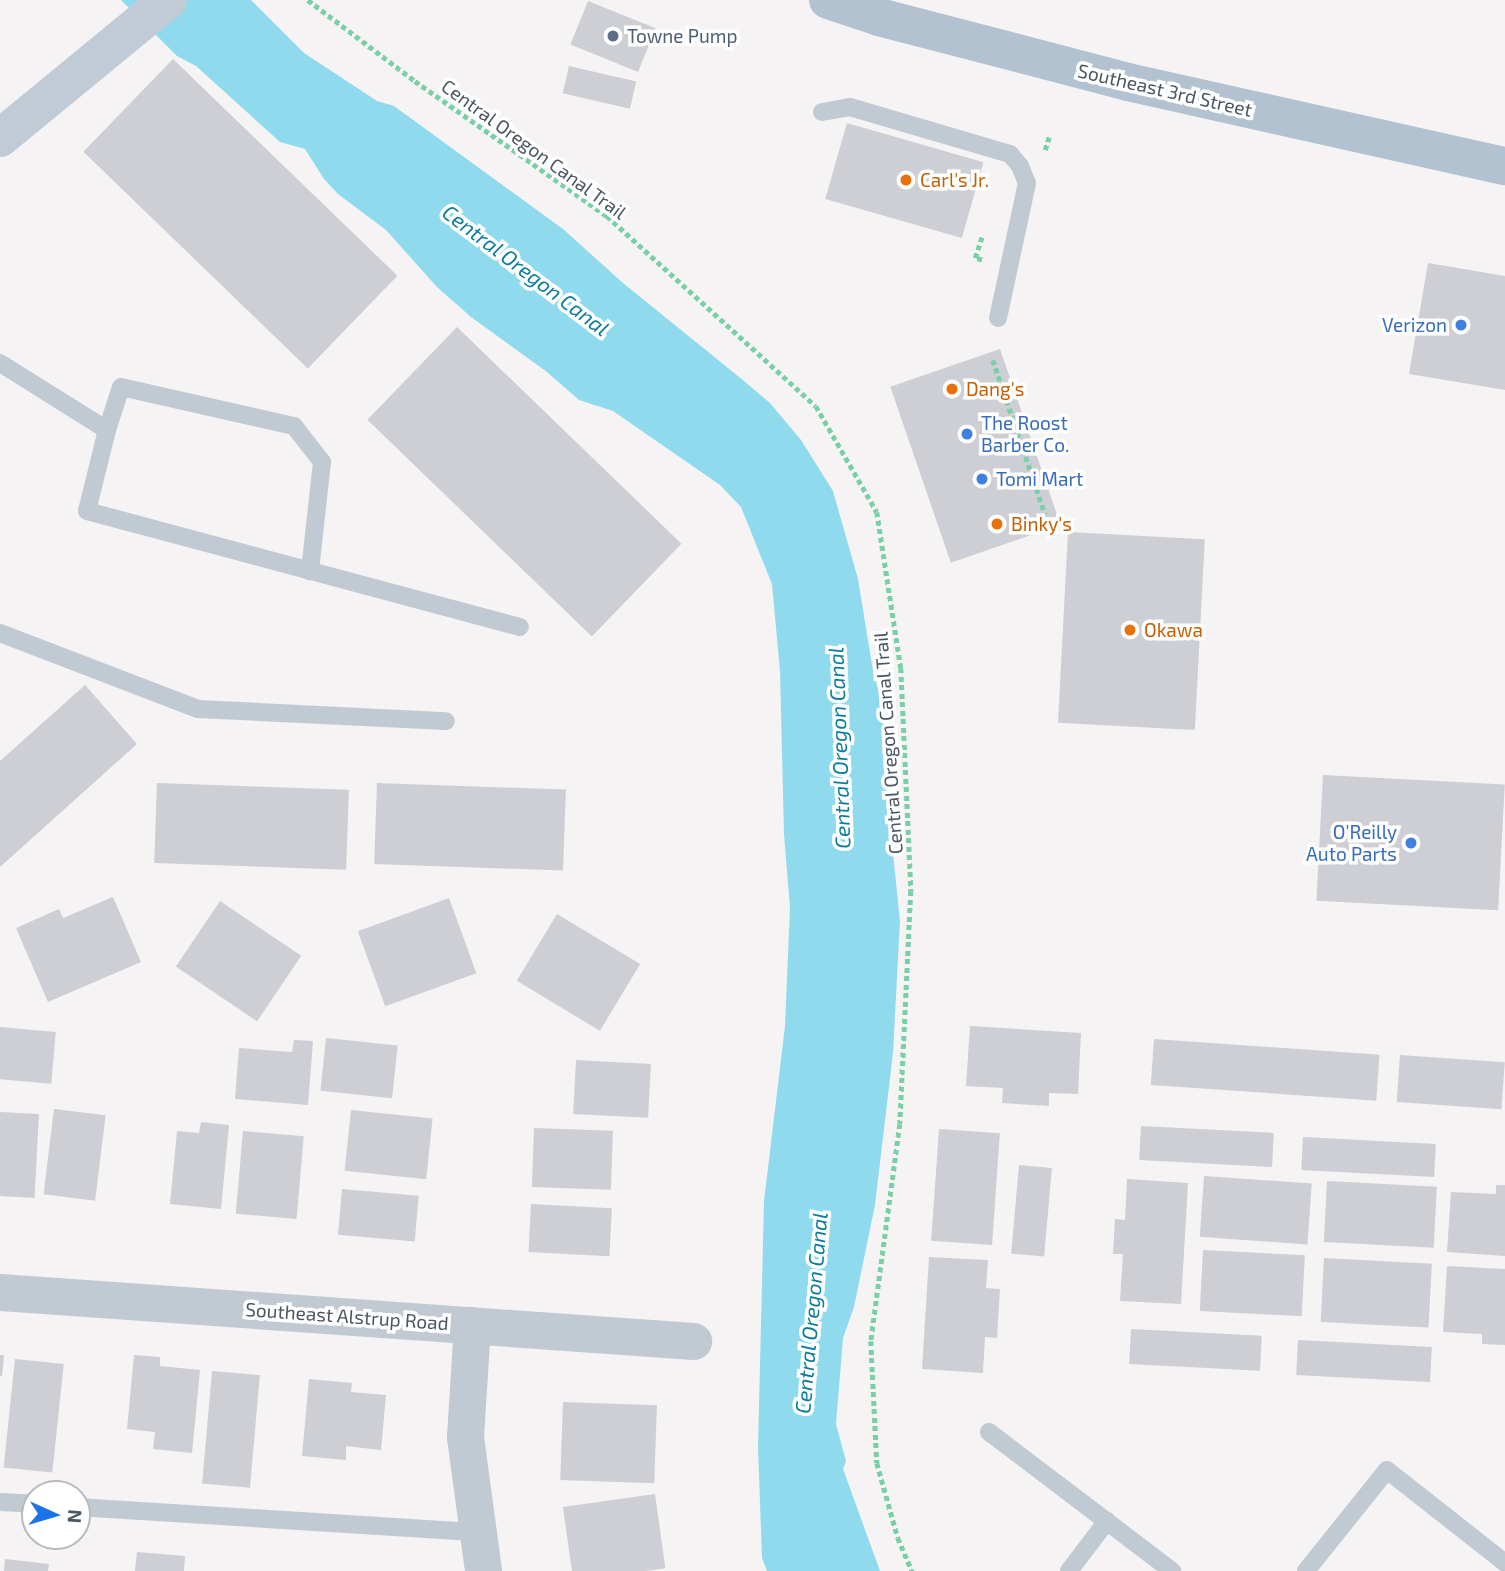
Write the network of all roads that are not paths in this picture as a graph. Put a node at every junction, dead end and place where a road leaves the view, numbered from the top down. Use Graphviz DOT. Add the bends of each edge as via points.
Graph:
graph roads {
  1 [pos="169,0"];
  2 [pos="828,0"];
  3 [pos="822,112"];
  4 [pos="0,138"];
  5 [pos="1505,166"];
  6 [pos="998,318"];
  7 [pos="0,363"];
  8 [pos="107,430"];
  9 [pos="310,571"];
  10 [pos="520,627"];
  11 [pos="0,633"];
  12 [pos="446,721"];
  13 [pos="0,1292"];
  14 [pos="472,1325"];
  15 [pos="693,1341"];
  16 [pos="989,1432"];
  17 [pos="0,1502"];
  18 [pos="21,1503"];
  19 [pos="91,1508"];
  20 [pos="1107,1521"];
  21 [pos="477,1532"];
  22 [pos="1505,1563"];
  23 [pos="483,1571"];
  24 [pos="1069,1571"];
  25 [pos="1172,1571"];
  26 [pos="1306,1571"];
  1 -- 4 [label="street"];
  2 -- 5 [label="main road, Southeast 3rd Street" via="1128,82"];
  3 -- 6 [label="lane" via="850,107 1010,154 1027,183"];
  7 -- 8 [label="lane"];
  8 -- 9 [label="lane" via="87,511"];
  8 -- 9 [label="lane" via="121,387 294,426 322,462"];
  9 -- 10 [label="lane"];
  11 -- 12 [label="lane" via="198,709"];
  13 -- 14 [label="street, Southeast Alstrup Road"];
  14 -- 15 [label="street, Southeast Alstrup Road"];
  14 -- 21 [label="street" via="465,1437"];
  16 -- 20 [label="lane"];
  17 -- 18 [label="lane"];
  19 -- 21 [label="lane"];
  20 -- 24 [label="lane"];
  20 -- 25 [label="lane"];
  21 -- 23 [label="street"];
  22 -- 26 [label="lane" via="1387,1470"];
}
